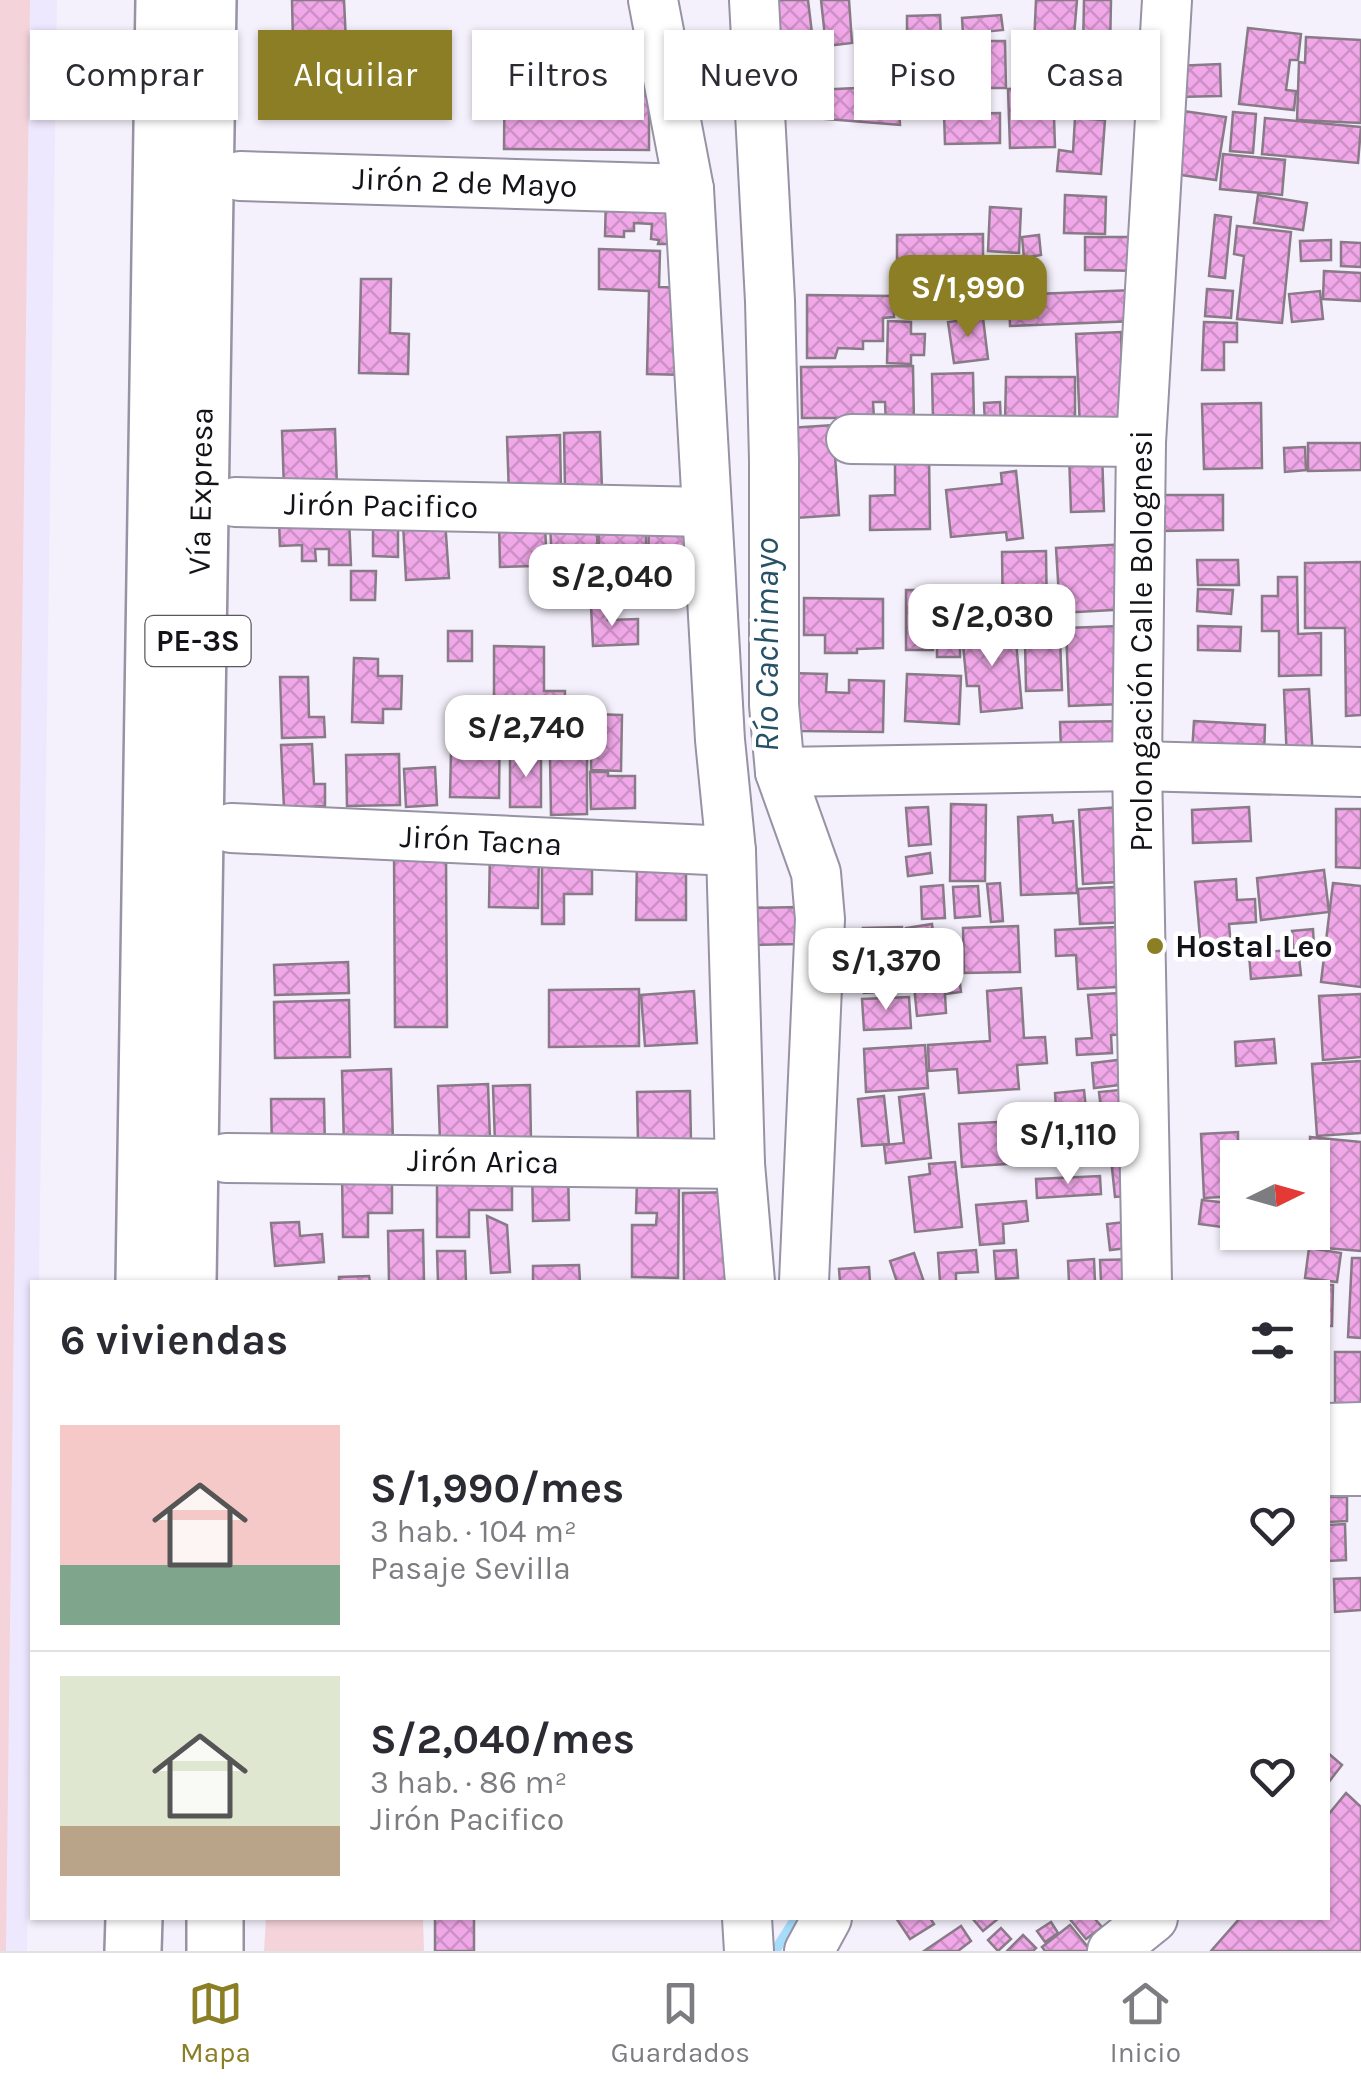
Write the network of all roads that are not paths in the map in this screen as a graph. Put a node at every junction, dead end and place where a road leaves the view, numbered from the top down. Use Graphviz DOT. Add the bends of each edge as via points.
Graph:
graph roads {
  1 [pos="126,0"];
  2 [pos="164,0"];
  3 [pos="208,0"];
  4 [pos="242,0"];
  5 [pos="653,0"];
  6 [pos="754,0"];
  7 [pos="1167,0"];
  8 [pos="240,176"];
  9 [pos="689,188"];
  10 [pos="182,231"];
  11 [pos="120,367"];
  12 [pos="238,367"];
  13 [pos="851,439"];
  14 [pos="1141,442"];
  15 [pos="235,502"];
  16 [pos="707,512"];
  17 [pos="1137,766"];
  18 [pos="232,770"];
  19 [pos="780,772"];
  20 [pos="1361,772"];
  21 [pos="114,775"];
  22 [pos="231,828"];
  23 [pos="732,851"];
  24 [pos="172,898"];
  25 [pos="226,1158"];
  26 [pos="740,1164"];
  27 [pos="106,1280"];
  28 [pos="144,1280"];
  29 [pos="188,1280"];
  30 [pos="224,1280"];
  31 [pos="750,1280"];
  32 [pos="804,1280"];
  33 [pos="1146,1280"];
  34 [pos="1330,1428"];
  35 [pos="1361,1428"];
  36 [pos="1330,1471"];
  37 [pos="1361,1471"];
  38 [pos="96,1920"];
  39 [pos="134,1920"];
  40 [pos="178,1920"];
  41 [pos="215,1920"];
  42 [pos="747,1920"];
  43 [pos="826,1920"];
  44 [pos="1152,1920"];
  45 [pos="96,1951"];
  46 [pos="134,1951"];
  47 [pos="177,1951"];
  48 [pos="215,1951"];
  49 [pos="749,1951"];
  50 [pos="809,1951"];
  51 [pos="1112,1951"];
  1 -- 11 [label="main road, PE-3S"];
  2 -- 10 [label="main road, Vía Expresa / PE-3S"];
  3 -- 10 [label="main road, Vía Expresa / PE-3S"];
  4 -- 8 [label="main road, Vía Expresa / PE-3S"];
  5 -- 9 [label="street"];
  6 -- 19 [label="street" via="770,302"];
  7 -- 14 [label="street, Prolongación Calle Bolognesi"];
  8 -- 9 [label="street, Jirón 2 de Mayo"];
  8 -- 12 [label="main road, Vía Expresa / PE-3S"];
  9 -- 16 [label="street"];
  10 -- 11 [label="main road"];
  10 -- 12 [label="main road"];
  10 -- 24 [label="main road, Vía Expresa / PE-3S"];
  11 -- 21 [label="main road, PE-3S"];
  12 -- 15 [label="main road, Vía Expresa / PE-3S"];
  13 -- 14 [label="street"];
  14 -- 17 [label="street, Prolongación Calle Bolognesi"];
  15 -- 16 [label="street, Jirón Pacifico"];
  15 -- 18 [label="main road, Vía Expresa / PE-3S"];
  16 -- 23 [label="street"];
  17 -- 19 [label="street"];
  17 -- 20 [label="street"];
  17 -- 33 [label="street, Prolongación Calle Bolognesi"];
  18 -- 22 [label="main road, Vía Expresa / PE-3S"];
  18 -- 24 [label="main road"];
  19 -- 32 [label="street" via="816,873 820,920"];
  21 -- 24 [label="main road"];
  21 -- 27 [label="main road, PE-3S"];
  22 -- 23 [label="street, Jirón Tacna"];
  22 -- 25 [label="main road, Vía Expresa / PE-3S"];
  23 -- 26 [label="street"];
  24 -- 28 [label="main road, Vía Expresa / PE-3S"];
  24 -- 29 [label="main road, Vía Expresa / PE-3S"];
  25 -- 26 [label="street, Jirón Arica"];
  25 -- 30 [label="main road, Vía Expresa / PE-3S"];
  26 -- 31 [label="street"];
  34 -- 35 [label="street"];
  36 -- 37 [label="street"];
  38 -- 45 [label="main road"];
  39 -- 46 [label="main road"];
  40 -- 47 [label="main road"];
  41 -- 48 [label="main road"];
  42 -- 49 [label="street"];
  43 -- 50 [label="street"];
  44 -- 51 [label="street"];
}
